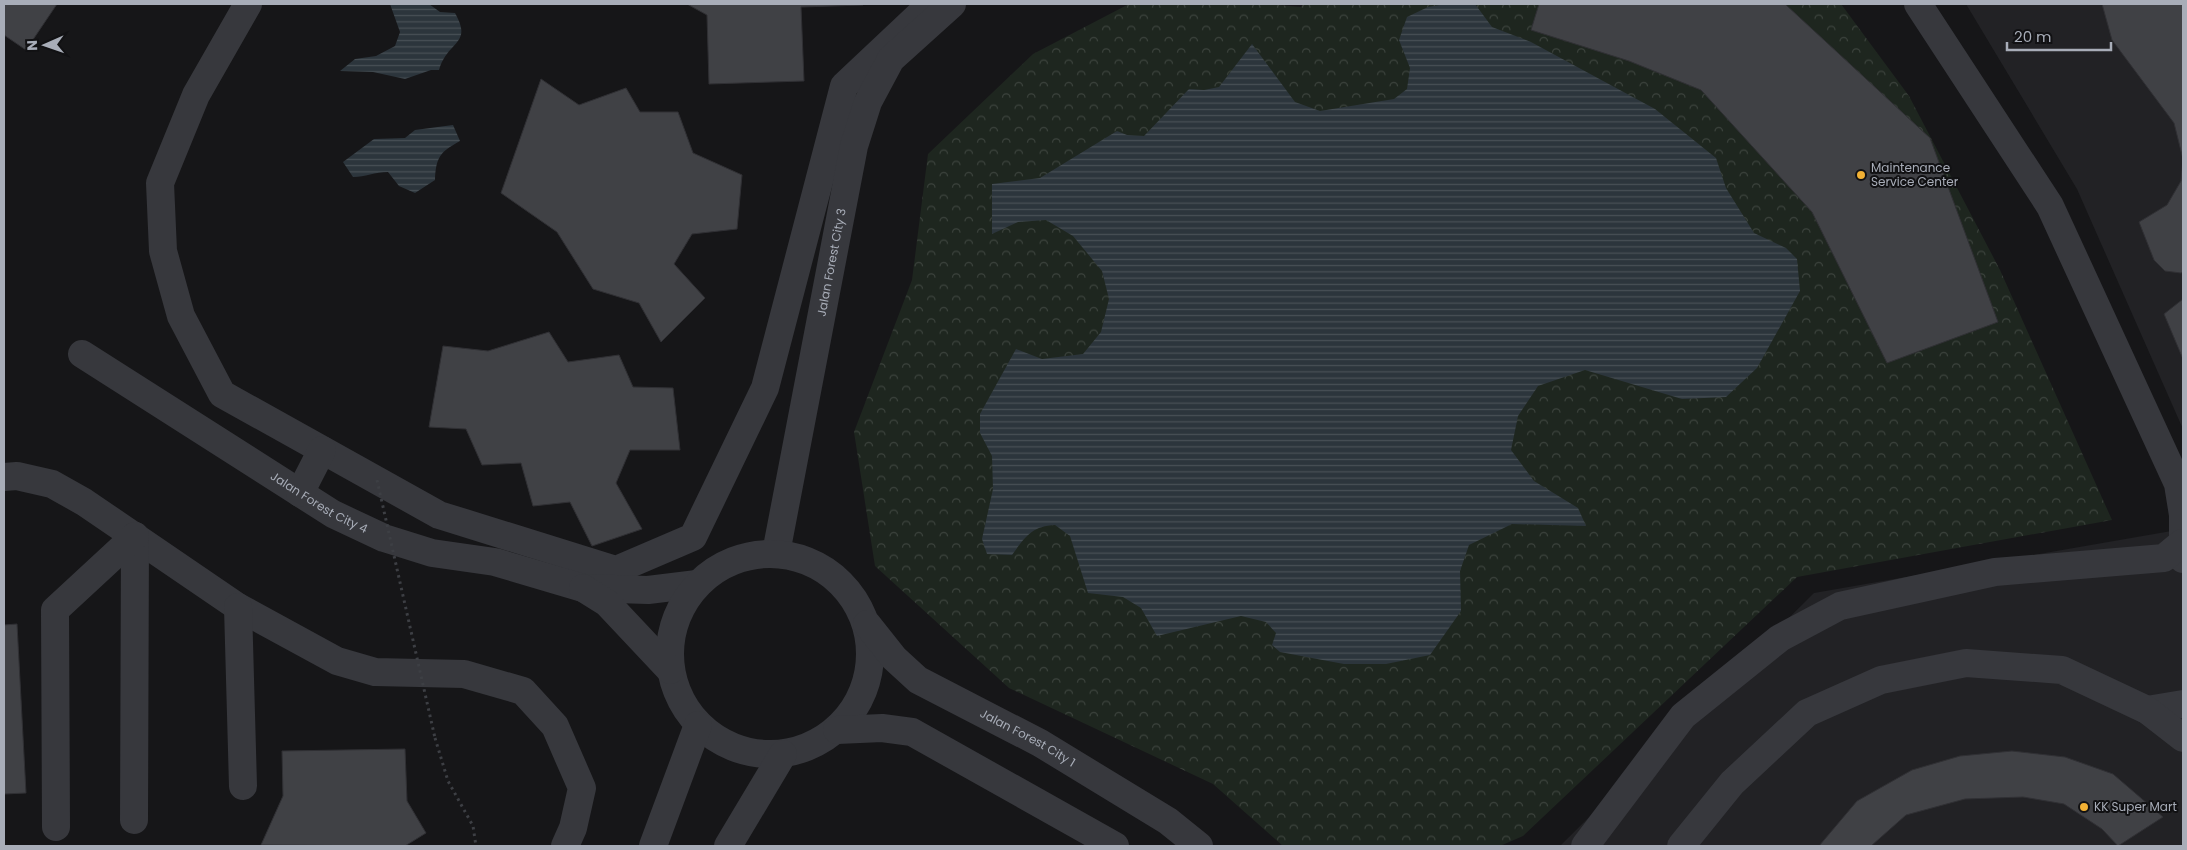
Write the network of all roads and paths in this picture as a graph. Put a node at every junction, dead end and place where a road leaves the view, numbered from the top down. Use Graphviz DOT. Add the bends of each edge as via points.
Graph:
graph roads {
  1 [pos="248,4"];
  2 [pos="931,4"];
  3 [pos="952,4"];
  4 [pos="1918,4"];
  5 [pos="82,354"];
  6 [pos="322,450"];
  7 [pos="4,477"];
  8 [pos="377,480"];
  9 [pos="300,493"];
  10 [pos="135,536"];
  11 [pos="2182,552"];
  12 [pos="776,553"];
  13 [pos="697,584"];
  14 [pos="583,588"];
  15 [pos="238,607"];
  16 [pos="865,621"];
  17 [pos="670,670"];
  18 [pos="2183,704"];
  19 [pos="2147,710"];
  20 [pos="698,726"];
  21 [pos="837,730"];
  22 [pos="2183,738"];
  23 [pos="783,754"];
  24 [pos="243,786"];
  25 [pos="134,820"];
  26 [pos="56,827"];
  27 [pos="476,846"];
  28 [pos="565,846"];
  29 [pos="653,846"];
  30 [pos="728,846"];
  31 [pos="1115,846"];
  32 [pos="1199,846"];
  33 [pos="1585,846"];
  34 [pos="1680,846"];
  1 -- 6 [label="street" via="196,95 160,183 163,251 181,316 222,394"];
  2 -- 8 [label="street" via="844,86 765,388 693,537 616,570 439,515"];
  3 -- 12 [label="street, Jalan Forest City 3" via="891,59 868,102 854,146"];
  4 -- 11 [label="street" via="2050,206 2178,484 2183,515"];
  5 -- 9 [label="street, Jalan Forest City 4"];
  6 -- 8 [label="street"];
  6 -- 9 [label="street"];
  7 -- 10 [label="street" via="17,476 52,484"];
  8 -- 27 [label="path, bridge" via="435,738 448,781 473,826"];
  9 -- 14 [label="street, Jalan Forest City 4" via="333,514 384,538 432,553 495,562"];
  10 -- 15 [label="street"];
  10 -- 25 [label="street"];
  10 -- 26 [label="street" via="55,610"];
  11 -- 33 [label="street" via="2164,558 1995,572 1840,606 1780,638 1682,716"];
  12 -- 13 [label="street" via="747,555 720,566"];
  12 -- 16 [label="street" via="804,558 830,573 851,594"];
  13 -- 14 [label="street, Jalan Forest City 4" via="648,590"];
  13 -- 17 [label="street" via="680,608 670,638"];
  14 -- 17 [label="street, Jalan Forest City 4" via="606,603"];
  15 -- 24 [label="street"];
  15 -- 28 [label="street" via="337,661 375,672 464,674 523,691 556,726 582,788 573,828"];
  16 -- 21 [label="street" via="870,650 867,680 855,707"];
  16 -- 32 [label="street, Jalan Forest City 1" via="894,658 918,680 1040,743 1168,821"];
  17 -- 20 [label="street" via="680,700"];
  18 -- 19 [label="street"];
  19 -- 22 [label="street"];
  19 -- 34 [label="street" via="2062,670 1966,663 1881,680 1808,713 1732,783"];
  20 -- 23 [label="street" via="723,744 754,754"];
  20 -- 29 [label="street"];
  21 -- 23 [label="street" via="812,746"];
  21 -- 31 [label="street" via="882,728 912,732"];
  23 -- 30 [label="street"];
}
